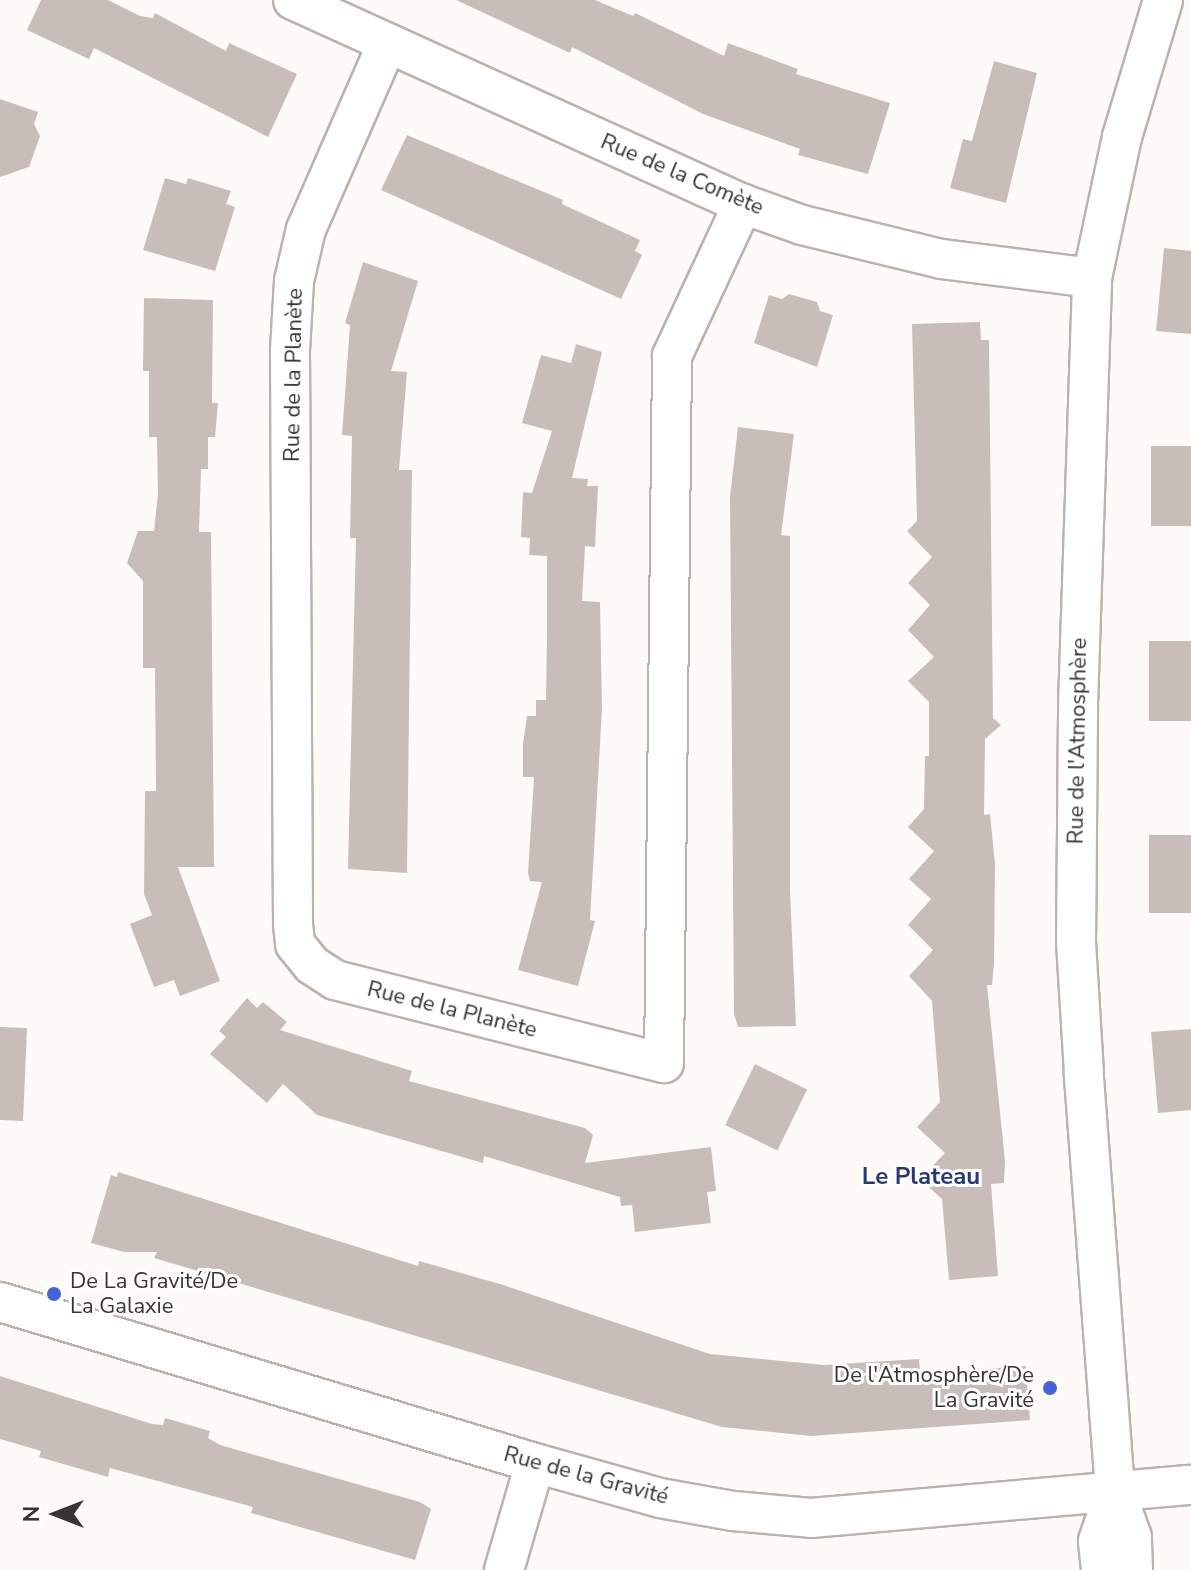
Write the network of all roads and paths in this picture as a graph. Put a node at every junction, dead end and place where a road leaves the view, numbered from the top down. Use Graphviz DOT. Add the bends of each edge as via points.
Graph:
graph roads {
  1 [pos="293,0"];
  2 [pos="1163,0"];
  3 [pos="387,44"];
  4 [pos="743,204"];
  5 [pos="1092,278"];
  6 [pos="0,1302"];
  7 [pos="535,1463"];
  8 [pos="1191,1485"];
  9 [pos="1115,1490"];
  10 [pos="504,1570"];
  11 [pos="1101,1570"];
  12 [pos="1133,1570"];
  1 -- 3 [label="street, Rue de la Comète"];
  2 -- 5 [label="street, Rue de l'Atmosphère" via="1122,137"];
  3 -- 4 [label="street, Rue de la Comète"];
  3 -- 4 [label="street, Rue de la Planète" via="306,229 294,281 290,350 293,924 295,944 312,965 335,980 664,1063 672,356"];
  4 -- 5 [label="street, Rue de la Comète" via="872,246"];
  5 -- 9 [label="street, Rue de l'Atmosphère" via="1076,943"];
  6 -- 7 [label="street, Rue de la Gravité"];
  7 -- 9 [label="street, Rue de la Gravité" via="660,1498 811,1518"];
  7 -- 10 [label="street"];
  8 -- 9 [label="street, Rue de la Gravité"];
  9 -- 11 [label="street, Rue de l'Atmosphère" via="1098,1541"];
  9 -- 12 [label="street, Rue de l'Atmosphère" via="1132,1537"];
}
